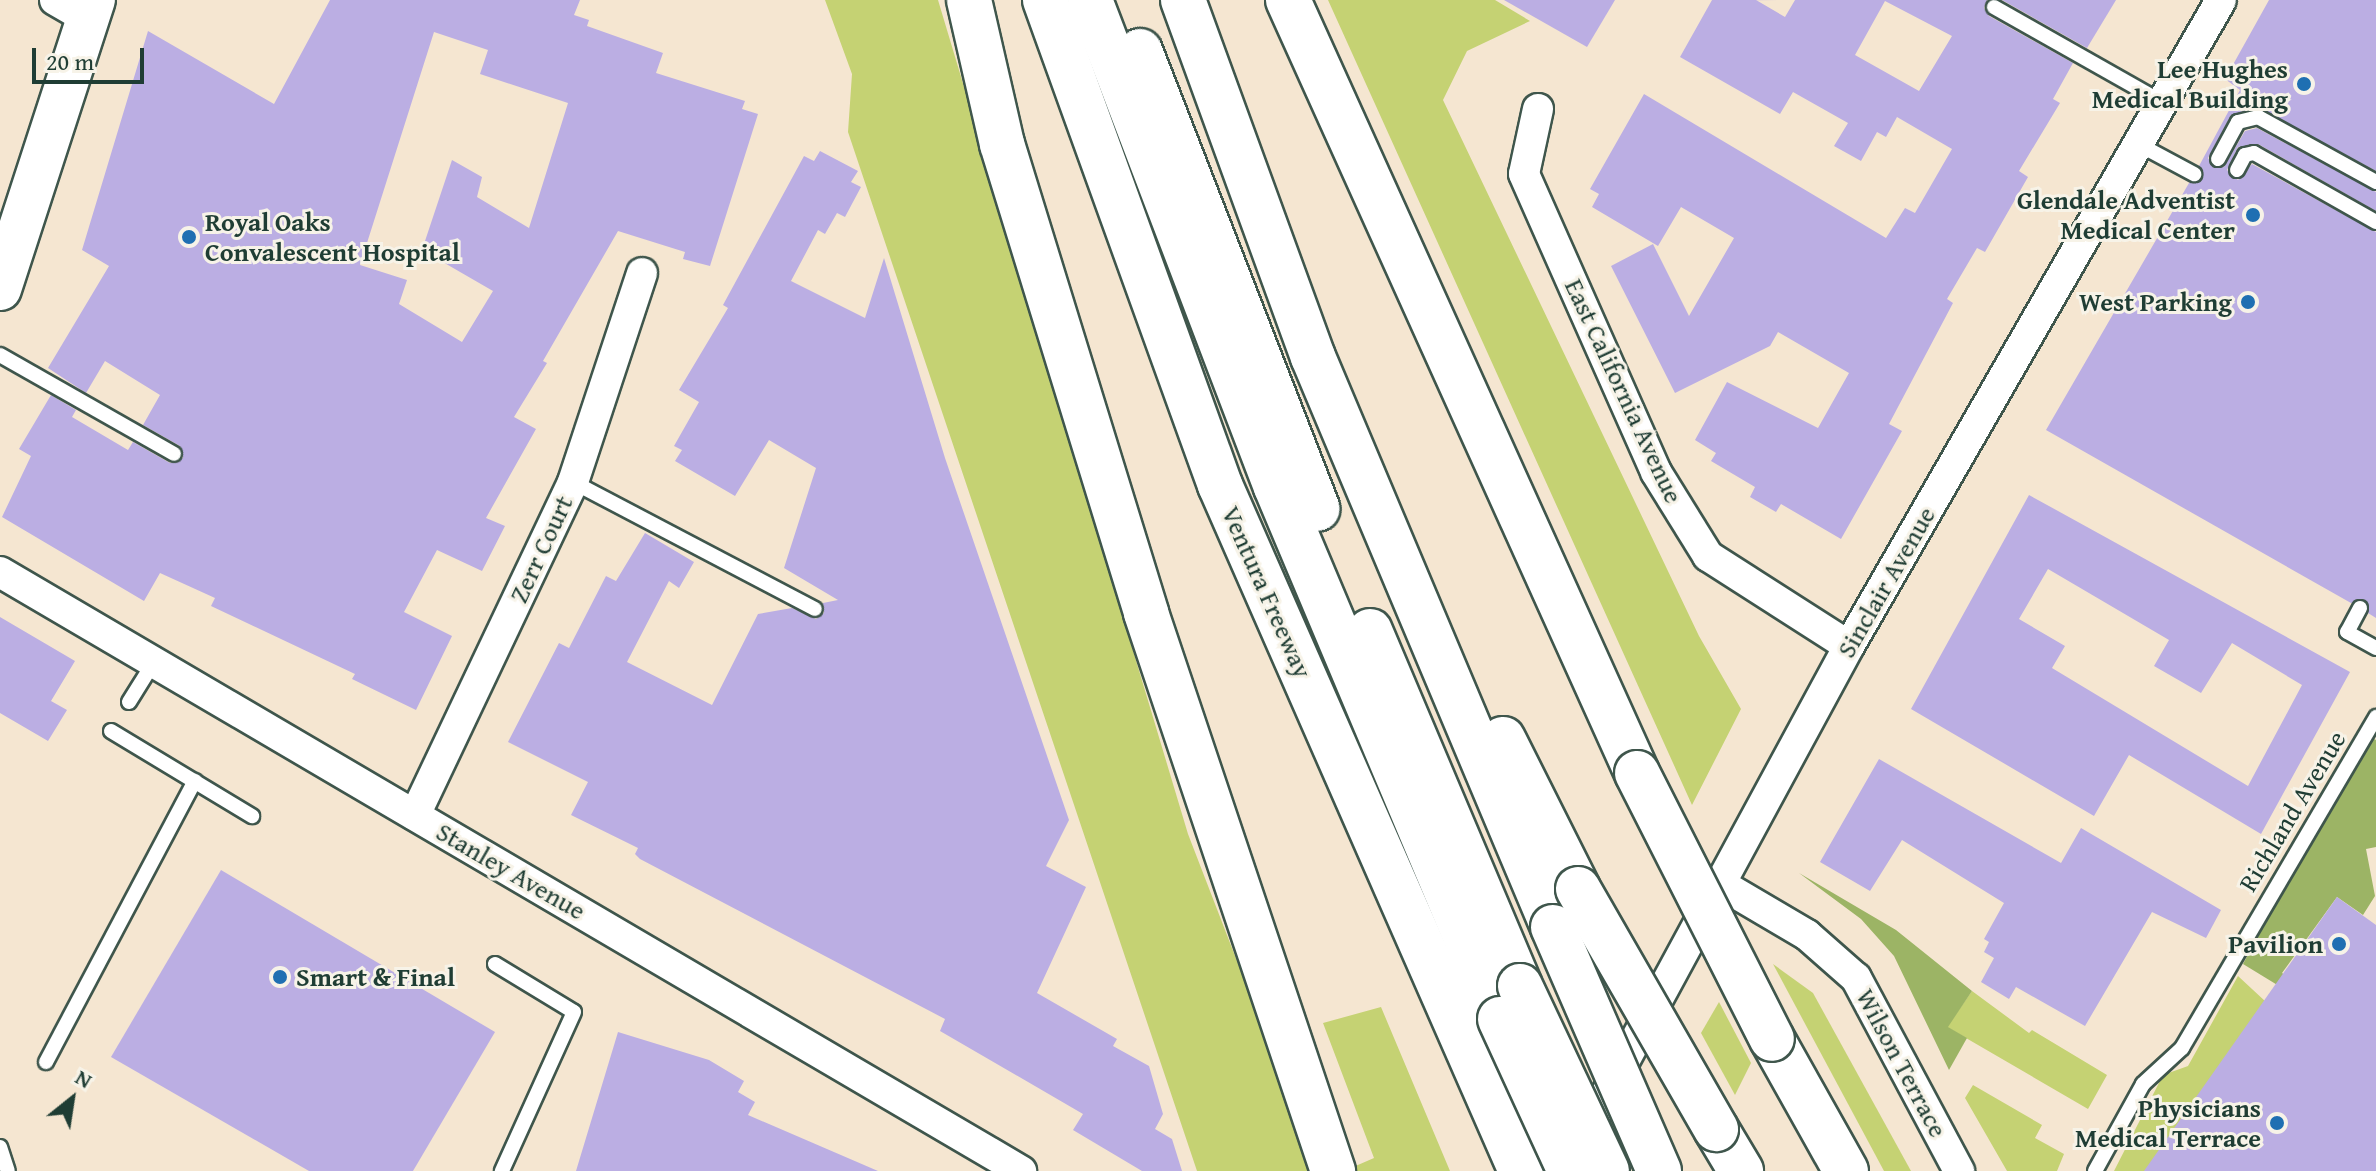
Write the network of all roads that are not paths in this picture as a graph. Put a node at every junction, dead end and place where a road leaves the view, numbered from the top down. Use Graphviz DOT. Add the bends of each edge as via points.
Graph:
graph roads {
  1 [pos="969,0"];
  2 [pos="1045,0"];
  3 [pos="1090,0"];
  4 [pos="1121,0"];
  5 [pos="1183,0"];
  6 [pos="1288,0"];
  7 [pos="2221,0"];
  8 [pos="79,6"];
  9 [pos="1994,7"];
  10 [pos="2162,102"];
  11 [pos="1538,109"];
  12 [pos="2138,144"];
  13 [pos="2218,159"];
  14 [pos="2237,170"];
  15 [pos="2194,174"];
  16 [pos="2376,182"];
  17 [pos="2376,222"];
  18 [pos="642,273"];
  19 [pos="0,289"];
  20 [pos="0,355"];
  21 [pos="1313,357"];
  22 [pos="174,454"];
  23 [pos="573,482"];
  24 [pos="0,572"];
  25 [pos="2360,608"];
  26 [pos="815,609"];
  27 [pos="1849,646"];
  28 [pos="2376,648"];
  29 [pos="154,662"];
  30 [pos="129,702"];
  31 [pos="2376,717"];
  32 [pos="111,731"];
  33 [pos="195,781"];
  34 [pos="415,815"];
  35 [pos="252,816"];
  36 [pos="1717,882"];
  37 [pos="495,964"];
  38 [pos="1510,1003"];
  39 [pos="46,1062"];
  40 [pos="0,1147"];
  41 [pos="8,1171"];
  42 [pos="502,1171"];
  43 [pos="1021,1171"];
  44 [pos="1333,1171"];
  45 [pos="1521,1171"];
  46 [pos="1567,1171"];
  47 [pos="1607,1171"];
  48 [pos="1659,1171"];
  49 [pos="1741,1171"];
  50 [pos="1846,1171"];
  51 [pos="1959,1171"];
  52 [pos="2095,1171"];
  1 -- 44 [label="highway" via="1002,144 1142,598"];
  2 -- 45 [label="highway, Ventura Freeway" via="1220,485"];
  3 -- 38 [label="highway" via="1276,487"];
  4 -- 38 [label="highway"];
  5 -- 21 [label="highway"];
  6 -- 50 [label="highway, bridge" via="1637,773 1772,1039"];
  7 -- 10 [label="street, Sinclair Avenue"];
  8 -- 19 [label="main road"];
  9 -- 10 [label="lane"];
  10 -- 12 [label="street, Sinclair Avenue"];
  11 -- 27 [label="street, East California Avenue" via="1524,174 1656,472 1708,556"];
  12 -- 15 [label="lane"];
  12 -- 27 [label="street, Sinclair Avenue"];
  13 -- 16 [label="lane" via="2238,122 2258,117"];
  14 -- 17 [label="lane" via="2245,155 2254,153"];
  18 -- 23 [label="street, Zerr Court"];
  20 -- 22 [label="lane"];
  21 -- 48 [label="highway, bridge"];
  21 -- 49 [label="highway, bridge" via="1578,889"];
  23 -- 26 [label="lane"];
  23 -- 34 [label="street, Zerr Court"];
  24 -- 29 [label="street, Stanley Avenue"];
  25 -- 28 [label="lane" via="2347,632"];
  27 -- 36 [label="street, Sinclair Avenue"];
  29 -- 30 [label="lane"];
  29 -- 34 [label="street, Stanley Avenue"];
  31 -- 52 [label="lane, Richland Avenue" via="2182,1048 2143,1084"];
  32 -- 33 [label="lane"];
  33 -- 35 [label="lane"];
  33 -- 39 [label="lane"];
  34 -- 43 [label="street, Stanley Avenue"];
  36 -- 46 [label="street, Sinclair Avenue"];
  36 -- 51 [label="street, Wilson Terrace" via="1807,935 1856,978"];
  37 -- 42 [label="lane" via="574,1012"];
  38 -- 46 [label="highway, bridge"];
  38 -- 47 [label="highway, bridge"];
  40 -- 41 [label="lane"];
}
